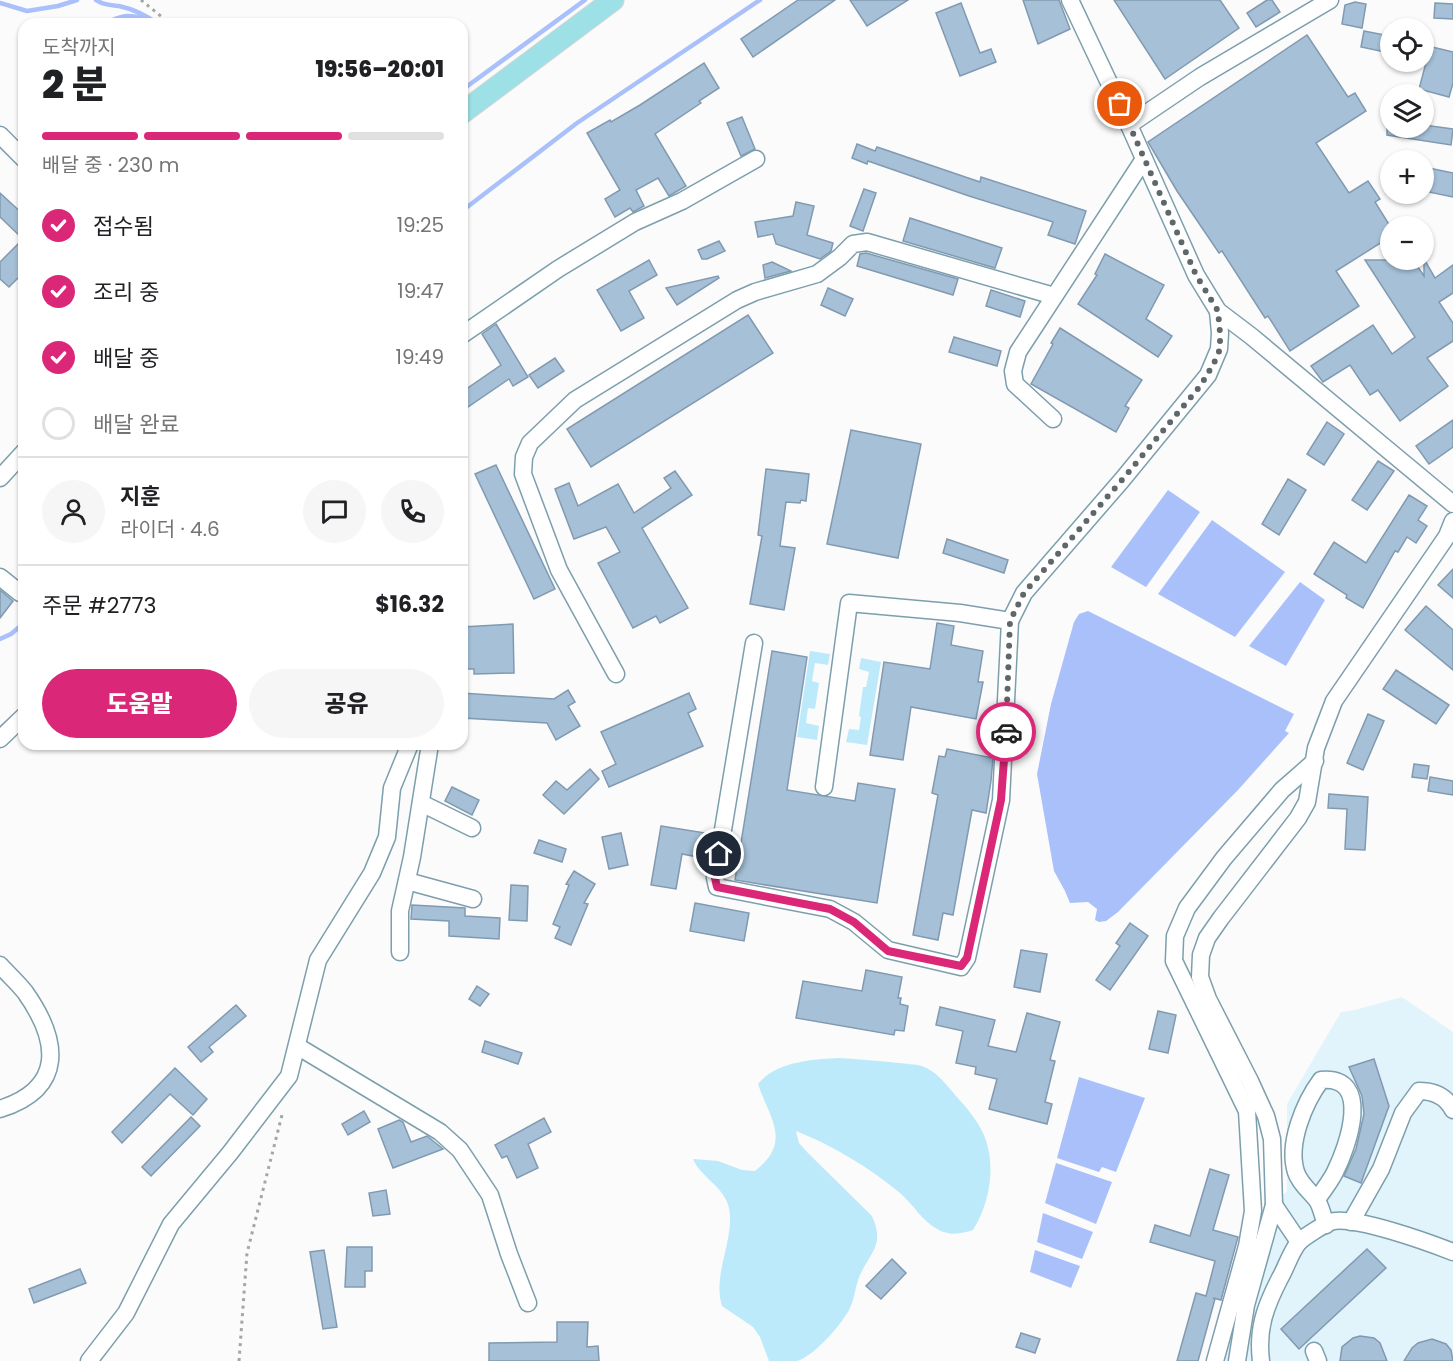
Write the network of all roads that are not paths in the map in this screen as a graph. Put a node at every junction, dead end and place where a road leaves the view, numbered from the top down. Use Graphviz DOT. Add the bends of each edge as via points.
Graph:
graph roads {
  1 [pos="614,0"];
  2 [pos="1070,0"];
  3 [pos="1330,0"];
  4 [pos="468,109"];
  5 [pos="1130,125"];
  6 [pos="0,135"];
  7 [pos="18,153"];
  8 [pos="756,159"];
  9 [pos="1144,159"];
  10 [pos="1054,296"];
  11 [pos="1218,311"];
  12 [pos="468,331"];
  13 [pos="1053,419"];
  14 [pos="18,458"];
  15 [pos="0,478"];
  16 [pos="1453,504"];
  17 [pos="1453,521"];
  18 [pos="0,577"];
  19 [pos="18,590"];
  20 [pos="1010,621"];
  21 [pos="754,643"];
  22 [pos="616,674"];
  23 [pos="18,722"];
  24 [pos="0,739"];
  25 [pos="408,750"];
  26 [pos="429,750"];
  27 [pos="1315,761"];
  28 [pos="824,787"];
  29 [pos="421,803"];
  30 [pos="472,828"];
  31 [pos="407,881"];
  32 [pos="473,899"];
  33 [pos="400,952"];
  34 [pos="0,965"];
  35 [pos="297,1046"];
  36 [pos="0,1108"];
  37 [pos="1453,1110"];
  38 [pos="1317,1199"];
  39 [pos="1274,1205"];
  40 [pos="1351,1222"];
  41 [pos="1326,1225"];
  42 [pos="1299,1242"];
  43 [pos="1453,1252"];
  44 [pos="528,1303"];
  45 [pos="89,1361"];
  46 [pos="1215,1361"];
  47 [pos="1237,1361"];
  48 [pos="1261,1361"];
  1 -- 4 [label="main road"];
  2 -- 5 [label="street"];
  3 -- 5 [label="street" via="1200,77"];
  5 -- 9 [label="street"];
  6 -- 7 [label="street"];
  8 -- 12 [label="street" via="682,201 635,222"];
  9 -- 10 [label="street"];
  9 -- 11 [label="street" via="1196,275"];
  10 -- 13 [label="street" via="1018,352 1013,371 1015,384"];
  10 -- 22 [label="street" via="867,242 853,244 817,274 737,300 575,400 530,442 523,474 558,570"];
  11 -- 16 [label="street"];
  11 -- 20 [label="street" via="1220,349 1208,375 1024,593"];
  14 -- 15 [label="street"];
  17 -- 27 [label="street" via="1447,536 1334,701"];
  18 -- 19 [label="street"];
  20 -- 21 [label="street" via="1001,800 967,958 961,966 888,951 854,922 830,909 717,887 715,878"];
  20 -- 28 [label="street" via="849,603"];
  23 -- 24 [label="street"];
  25 -- 35 [label="street" via="392,788 387,837 372,873 318,960"];
  26 -- 29 [label="street"];
  27 -- 39 [label="street" via="1307,802 1298,818 1221,918 1201,955 1200,976 1208,999 1266,1116 1272,1139"];
  27 -- 46 [label="street" via="1282,790 1224,858 1187,908 1175,936 1174,961 1247,1111 1253,1211"];
  29 -- 30 [label="street"];
  29 -- 31 [label="street"];
  31 -- 32 [label="street"];
  31 -- 33 [label="street" via="400,911"];
  34 -- 36 [label="street" via="25,992 51,1045 50,1068 44,1078 30,1093"];
  35 -- 44 [label="street" via="440,1132 460,1150 490,1196"];
  35 -- 45 [label="street" via="289,1076 171,1224 126,1313"];
  37 -- 40 [label="street" via="1441,1096 1419,1091 1403,1113 1382,1169"];
  38 -- 38 [label="street" via="1335,1172 1348,1140 1353,1113 1345,1085 1332,1079 1321,1080 1313,1091 1302,1112 1294,1149 1296,1172"];
  38 -- 41 [label="street"];
  39 -- 42 [label="street"];
  39 -- 47 [label="street" via="1246,1305"];
  40 -- 41 [label="street" via="1332,1221"];
  40 -- 43 [label="street" via="1430,1242"];
  41 -- 42 [label="street"];
  42 -- 48 [label="street" via="1261,1326"];
}
